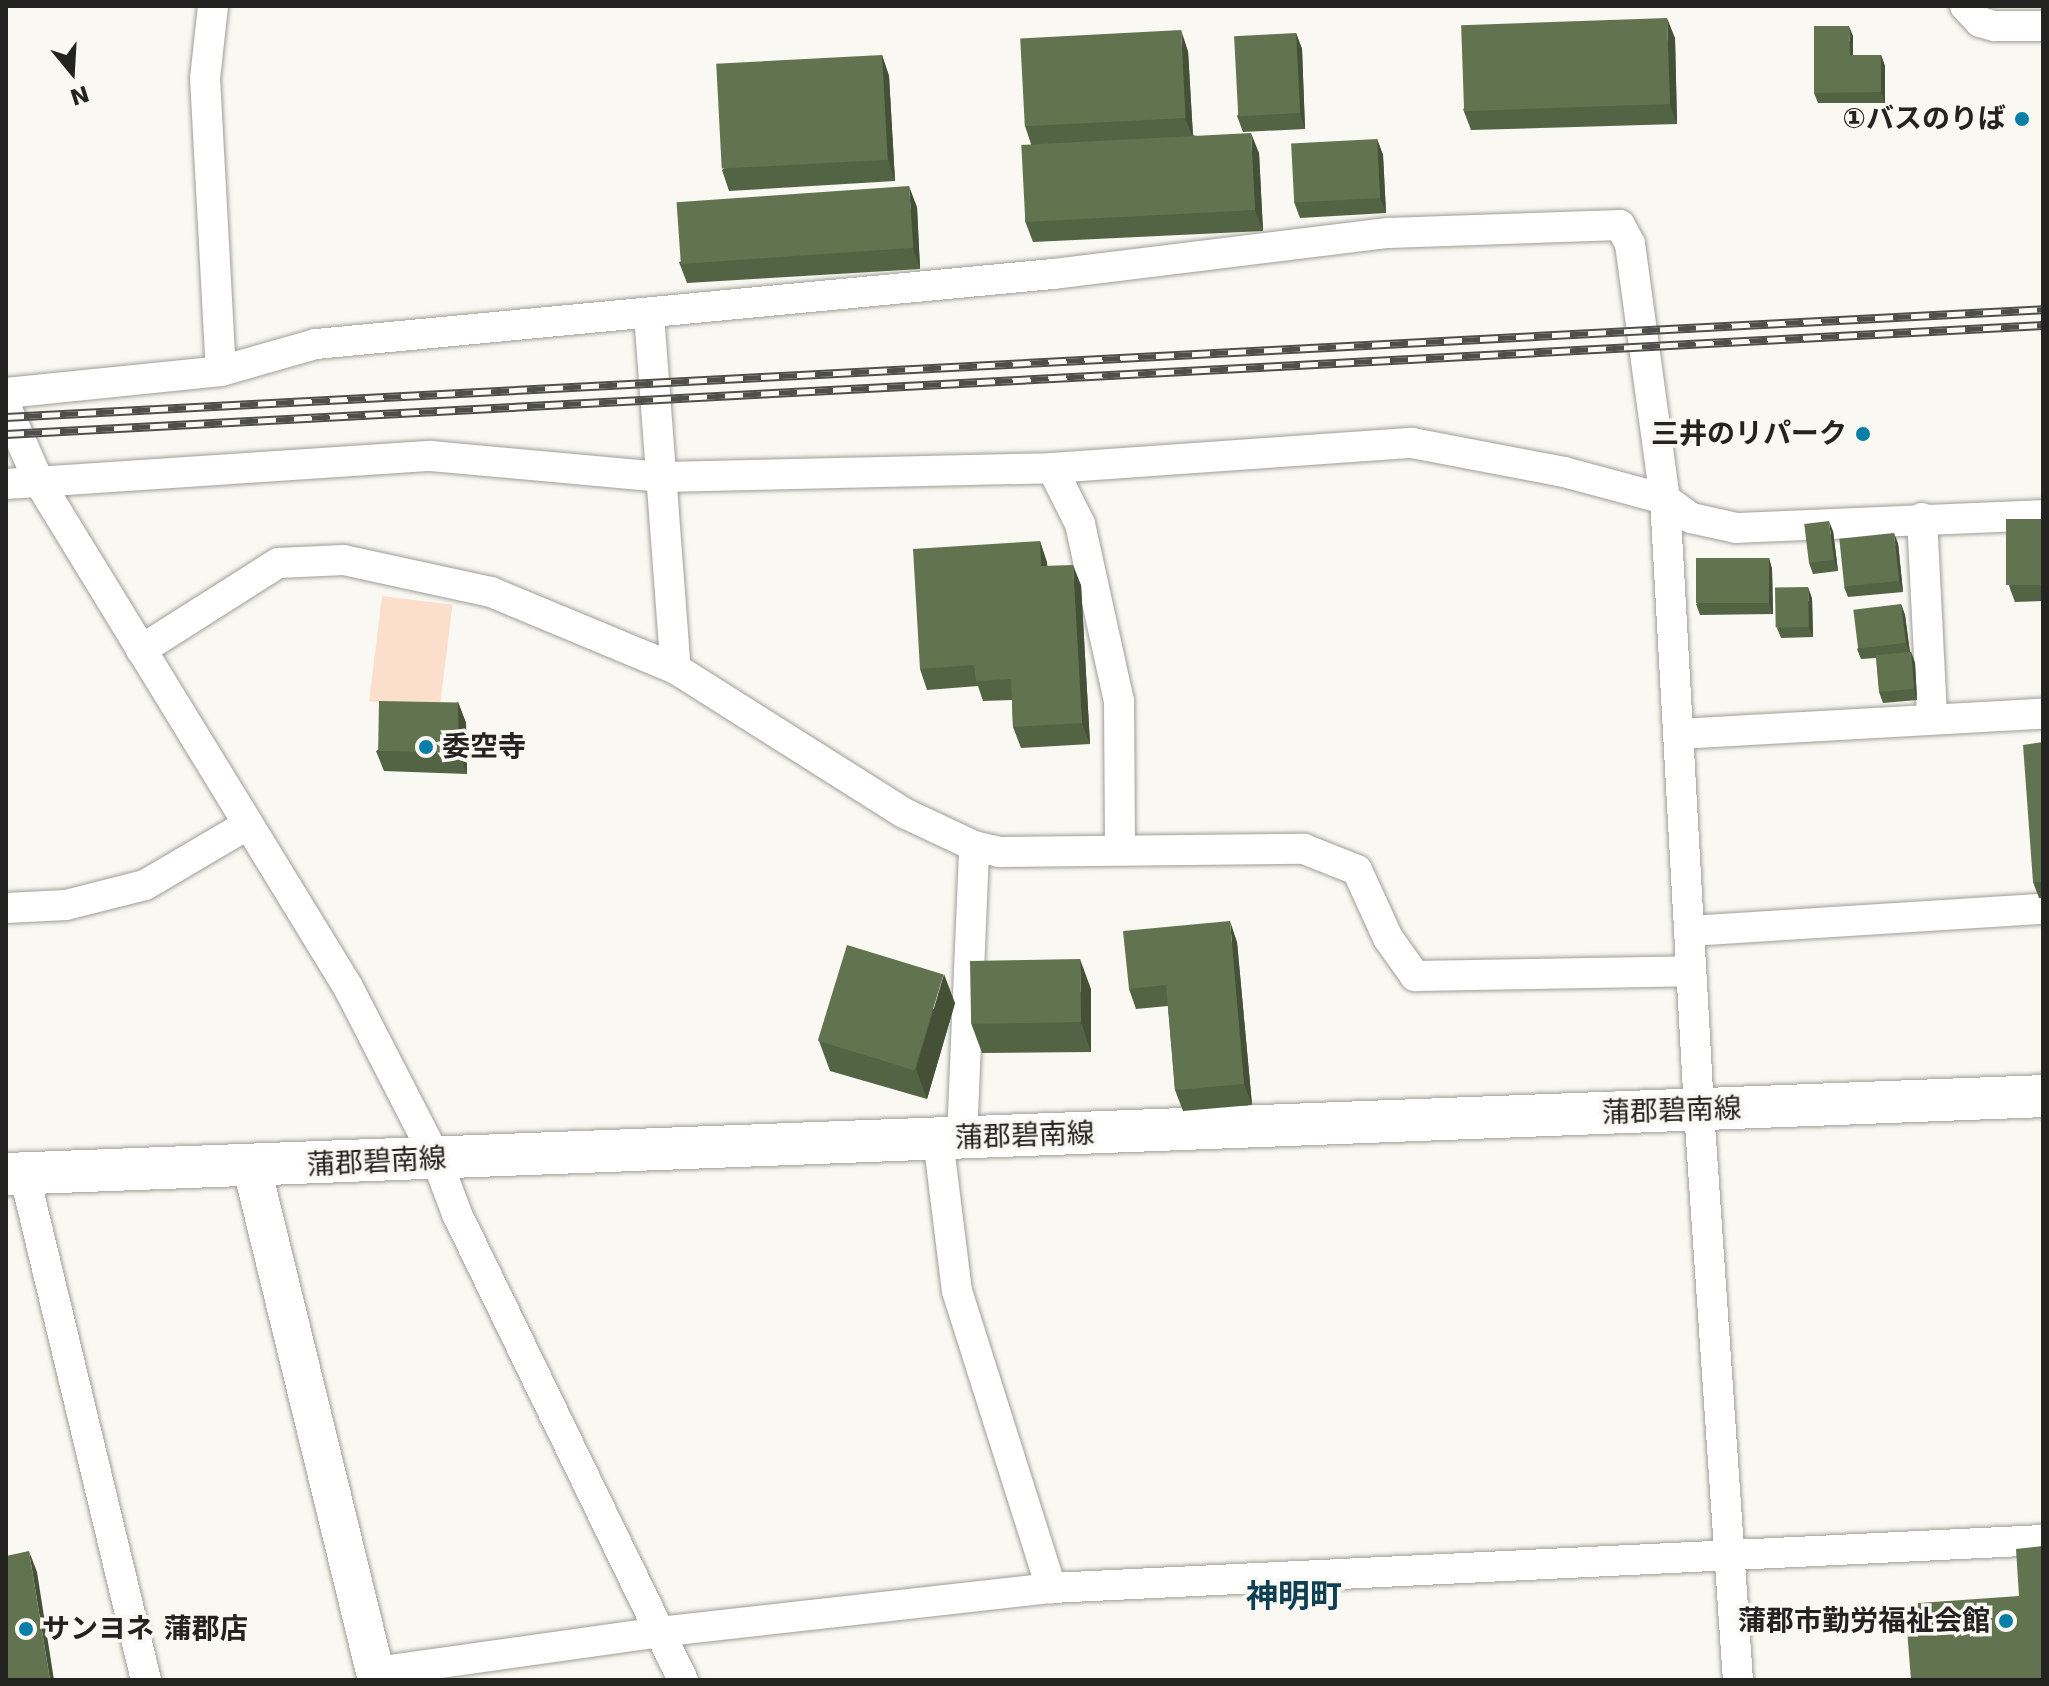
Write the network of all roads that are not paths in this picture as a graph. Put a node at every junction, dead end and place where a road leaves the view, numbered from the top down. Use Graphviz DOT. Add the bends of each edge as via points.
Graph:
graph roads {
  1 [pos="213,6"];
  2 [pos="1965,6"];
  3 [pos="2043,26"];
  4 [pos="649,314"];
  5 [pos="221,371"];
  6 [pos="6,393"];
  7 [pos="6,407"];
  8 [pos="1052,468"];
  9 [pos="663,477"];
  10 [pos="39,482"];
  11 [pos="6,484"];
  12 [pos="1665,499"];
  13 [pos="2043,515"];
  14 [pos="1922,518"];
  15 [pos="141,650"];
  16 [pos="676,669"];
  17 [pos="2043,714"];
  18 [pos="1932,718"];
  19 [pos="1680,734"];
  20 [pos="247,825"];
  21 [pos="974,846"];
  22 [pos="1120,849"];
  23 [pos="6,908"];
  24 [pos="2043,909"];
  25 [pos="1689,931"];
  26 [pos="1690,971"];
  27 [pos="2043,1096"];
  28 [pos="1699,1110"];
  29 [pos="950,1139"];
  30 [pos="436,1158"];
  31 [pos="252,1168"];
  32 [pos="15,1173"];
  33 [pos="2043,1540"];
  34 [pos="1729,1552"];
  35 [pos="1051,1588"];
  36 [pos="659,1632"];
  37 [pos="376,1676"];
  38 [pos="146,1680"];
  39 [pos="683,1680"];
  40 [pos="1738,1680"];
  1 -- 5 [label="street" via="205,78"];
  2 -- 3 [label="street" via="1980,22 1994,26"];
  4 -- 5 [label="street" via="316,344"];
  4 -- 9 [label="street"];
  4 -- 12 [label="street" via="1053,274 1388,233 1610,222 1620,225 1630,244"];
  5 -- 6 [label="street"];
  7 -- 10 [label="street"];
  8 -- 9 [label="street"];
  8 -- 12 [label="street" via="1412,443 1531,464"];
  8 -- 22 [label="street" via="1080,524 1119,701"];
  9 -- 10 [label="street" via="431,456"];
  9 -- 16 [label="street"];
  10 -- 11 [label="street"];
  10 -- 15 [label="street"];
  12 -- 14 [label="street" via="1691,518 1736,528"];
  12 -- 19 [label="street"];
  13 -- 14 [label="street"];
  14 -- 18 [label="street"];
  15 -- 16 [label="street" via="278,563 344,560 491,592"];
  15 -- 20 [label="street"];
  16 -- 21 [label="street" via="904,813"];
  17 -- 18 [label="street"];
  18 -- 19 [label="street"];
  19 -- 25 [label="street"];
  20 -- 23 [label="street" via="145,885 66,905"];
  20 -- 30 [label="street" via="348,987"];
  21 -- 22 [label="street" via="999,852"];
  21 -- 29 [label="street"];
  22 -- 26 [label="street" via="1304,849 1357,870 1388,938 1415,976"];
  24 -- 25 [label="street"];
  25 -- 26 [label="street"];
  26 -- 28 [label="street"];
  27 -- 28 [label="main road, 蒲郡碧南線"];
  28 -- 29 [label="main road, 蒲郡碧南線"];
  28 -- 34 [label="street"];
  29 -- 30 [label="main road, 蒲郡碧南線"];
  29 -- 35 [label="street" via="957,1291"];
  30 -- 31 [label="main road, 蒲郡碧南線"];
  30 -- 36 [label="street" via="457,1214"];
  31 -- 32 [label="main road, 蒲郡碧南線"];
  31 -- 37 [label="street"];
  32 -- 38 [label="street"];
  33 -- 34 [label="street"];
  34 -- 35 [label="street"];
  34 -- 40 [label="street"];
  35 -- 36 [label="street"];
  36 -- 37 [label="street"];
  36 -- 39 [label="street"];
}
